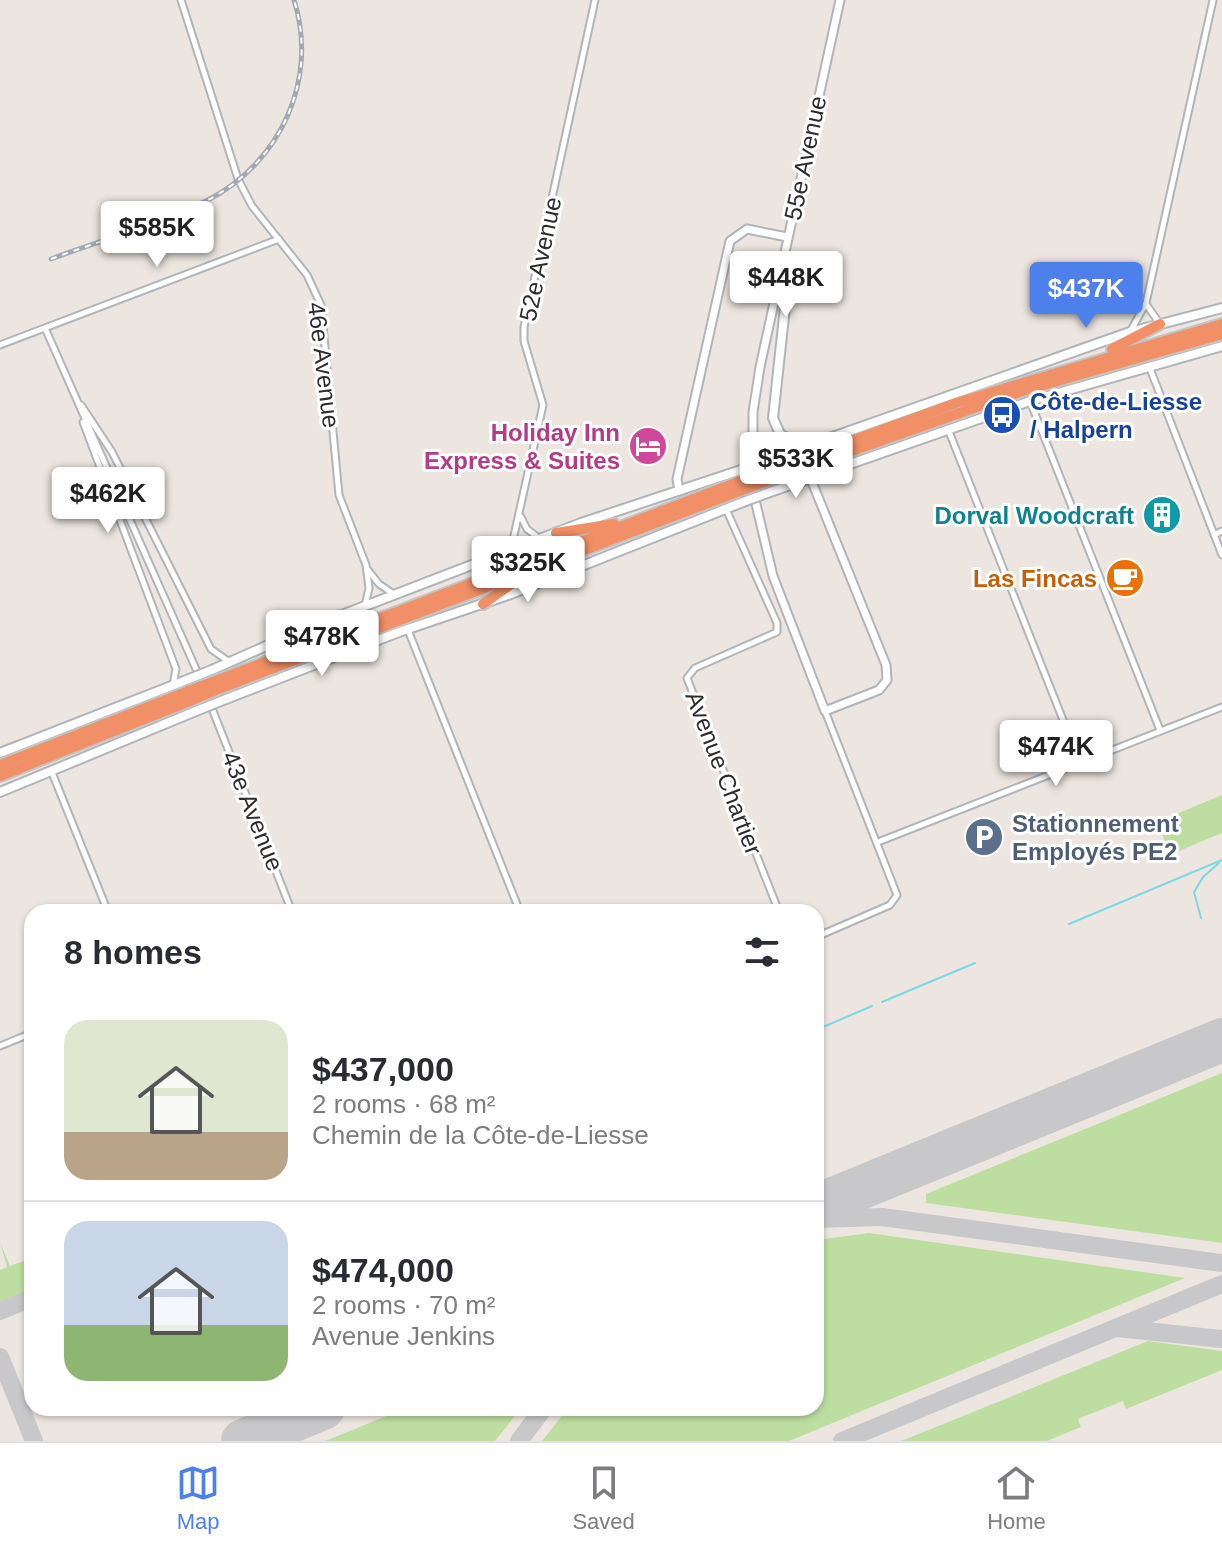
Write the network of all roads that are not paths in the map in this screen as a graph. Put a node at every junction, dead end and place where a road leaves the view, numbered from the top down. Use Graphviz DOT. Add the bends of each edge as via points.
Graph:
graph roads {
  1 [pos="181,0"];
  2 [pos="595,0"];
  3 [pos="840,0"];
  4 [pos="1213,0"];
  5 [pos="787,237"];
  6 [pos="279,239"];
  7 [pos="781,265"];
  8 [pos="1146,303"];
  9 [pos="1222,308"];
  10 [pos="1160,324"];
  11 [pos="1222,324"];
  12 [pos="45,328"];
  13 [pos="1130,332"];
  14 [pos="1222,334"];
  15 [pos="0,345"];
  16 [pos="1222,346"];
  17 [pos="1080,364"];
  18 [pos="1149,366"];
  19 [pos="72,391"];
  20 [pos="1030,401"];
  21 [pos="948,428"];
  22 [pos="802,446"];
  23 [pos="753,457"];
  24 [pos="769,475"];
  25 [pos="810,477"];
  26 [pos="741,480"];
  27 [pos="679,491"];
  28 [pos="756,504"];
  29 [pos="726,508"];
  30 [pos="520,516"];
  31 [pos="640,519"];
  32 [pos="1222,531"];
  33 [pos="556,533"];
  34 [pos="1214,535"];
  35 [pos="540,539"];
  36 [pos="511,550"];
  37 [pos="1222,555"];
  38 [pos="366,565"];
  39 [pos="546,565"];
  40 [pos="395,595"];
  41 [pos="483,604"];
  42 [pos="365,606"];
  43 [pos="340,616"];
  44 [pos="408,629"];
  45 [pos="265,661"];
  46 [pos="229,662"];
  47 [pos="196,669"];
  48 [pos="220,684"];
  49 [pos="173,685"];
  50 [pos="190,696"];
  51 [pos="1222,707"];
  52 [pos="213,711"];
  53 [pos="825,711"];
  54 [pos="1160,730"];
  55 [pos="0,753"];
  56 [pos="1080,763"];
  57 [pos="0,765"];
  58 [pos="51,769"];
  59 [pos="0,777"];
  60 [pos="0,792"];
  61 [pos="878,842"];
  62 [pos="105,904"];
  63 [pos="289,904"];
  64 [pos="517,904"];
  65 [pos="776,904"];
  66 [pos="824,933"];
  67 [pos="24,1036"];
  68 [pos="0,1046"];
  1 -- 6 [label="street, 46e Avenue" via="238,179"];
  2 -- 30 [label="street, 52e Avenue" via="524,327 543,405"];
  3 -- 5 [label="street, 55e Avenue"];
  4 -- 8 [label="street"];
  5 -- 7 [label="street, 55e Avenue"];
  5 -- 27 [label="street" via="747,229 730,241 677,479"];
  6 -- 12 [label="street"];
  6 -- 38 [label="street, 46e Avenue" via="307,275 321,305 339,495"];
  7 -- 22 [label="main road" via="787,289 773,418 780,434"];
  7 -- 23 [label="street, 55e Avenue" via="757,384"];
  8 -- 10 [label="street"];
  8 -- 13 [label="street"];
  9 -- 10 [label="main road"];
  10 -- 13 [label="main road"];
  10 -- 17 [label="highway"];
  11 -- 17 [label="highway"];
  12 -- 15 [label="street"];
  12 -- 19 [label="street"];
  13 -- 22 [label="main road"];
  14 -- 24 [label="highway" via="1022,391"];
  16 -- 18 [label="main road"];
  17 -- 24 [label="highway" via="956,403"];
  18 -- 20 [label="main road"];
  18 -- 34 [label="street"];
  19 -- 46 [label="street" via="112,452 211,649"];
  19 -- 47 [label="street"];
  19 -- 49 [label="street" via="176,669"];
  20 -- 21 [label="main road"];
  20 -- 54 [label="street"];
  21 -- 25 [label="main road"];
  21 -- 56 [label="street"];
  22 -- 26 [label="main road, bridge" via="770,459"];
  24 -- 26 [label="highway, bridge"];
  25 -- 29 [label="main road, bridge"];
  25 -- 53 [label="street" via="888,676 879,690"];
  26 -- 27 [label="main road"];
  26 -- 31 [label="highway"];
  26 -- 39 [label="highway"];
  27 -- 33 [label="main road"];
  28 -- 53 [label="street" via="773,576"];
  29 -- 41 [label="main road"];
  29 -- 65 [label="street, Avenue Chartier" via="777,632 695,668 687,678"];
  30 -- 35 [label="street"];
  30 -- 36 [label="street, 52e Avenue"];
  31 -- 33 [label="highway"];
  31 -- 45 [label="highway"];
  32 -- 34 [label="street"];
  33 -- 35 [label="main road"];
  34 -- 37 [label="street"];
  35 -- 36 [label="main road"];
  36 -- 40 [label="main road"];
  38 -- 40 [label="street, 46e Avenue"];
  38 -- 42 [label="street, 46e Avenue"];
  39 -- 41 [label="highway"];
  39 -- 48 [label="highway"];
  40 -- 42 [label="main road"];
  41 -- 44 [label="main road"];
  42 -- 43 [label="main road"];
  43 -- 45 [label="highway"];
  43 -- 46 [label="main road"];
  44 -- 48 [label="main road"];
  44 -- 64 [label="street"];
  45 -- 48 [label="highway"];
  46 -- 48 [label="main road"];
  48 -- 50 [label="highway, bridge"];
  48 -- 50 [label="main road, bridge"];
  49 -- 50 [label="main road"];
  49 -- 55 [label="main road"];
  50 -- 57 [label="highway"];
  50 -- 58 [label="main road"];
  50 -- 59 [label="highway"];
  51 -- 54 [label="street"];
  52 -- 63 [label="street, 43e Avenue"];
  53 -- 61 [label="street"];
  54 -- 56 [label="street"];
  56 -- 61 [label="street"];
  58 -- 60 [label="main road"];
  58 -- 62 [label="street"];
  61 -- 66 [label="street" via="896,901"];
  67 -- 68 [label="street"];
}
